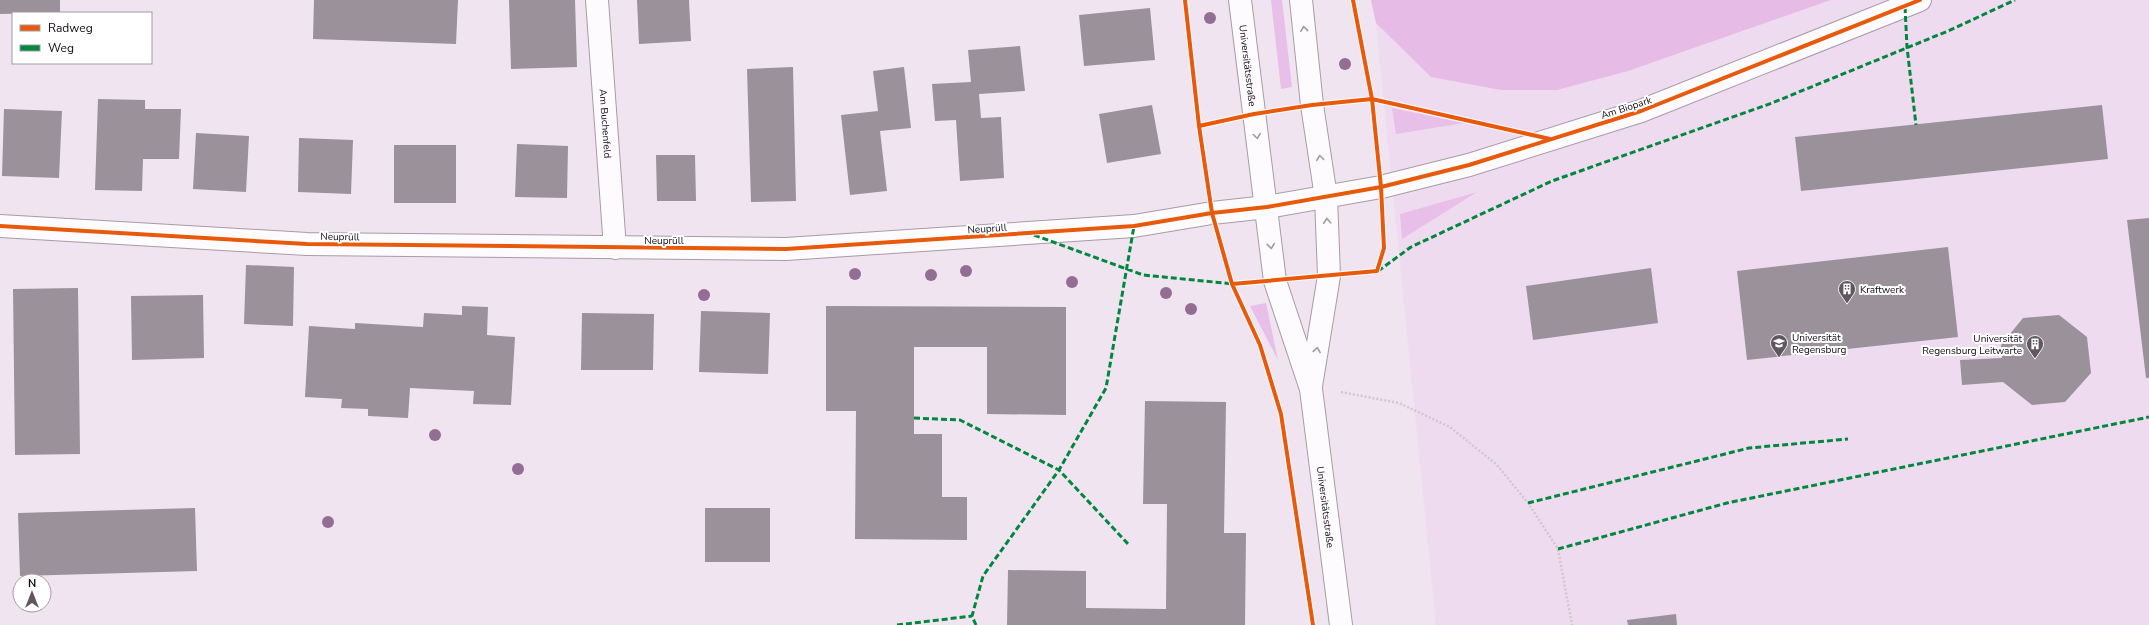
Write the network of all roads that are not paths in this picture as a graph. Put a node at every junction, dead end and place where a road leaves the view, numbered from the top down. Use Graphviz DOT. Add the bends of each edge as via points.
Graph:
graph roads {
  1 [pos="597,0"];
  2 [pos="1240,0"];
  3 [pos="1301,0"];
  4 [pos="1920,0"];
  5 [pos="1326,197"];
  6 [pos="1267,207"];
  7 [pos="0,226"];
  8 [pos="615,248"];
  9 [pos="1311,389"];
  10 [pos="1341,625"];
  1 -- 8 [label="street, Am Buchenfeld"];
  2 -- 6 [label="street, Universitätsstraße, one-way"];
  5 -- 3 [label="street, Universitätsstraße, one-way" via="1312,105"];
  4 -- 5 [label="street, Am Biopark" via="1641,111 1469,165 1381,187"];
  5 -- 6 [label="street, Neuprüll"];
  9 -- 5 [label="street, Universitätsstraße, one-way" via="1329,276"];
  6 -- 8 [label="street, Neuprüll" via="1134,226 800,249"];
  6 -- 9 [label="street, Universitätsstraße, one-way" via="1275,281"];
  7 -- 8 [label="street, Neuprüll" via="307,244"];
  9 -- 10 [label="street, Universitätsstraße"];
}
